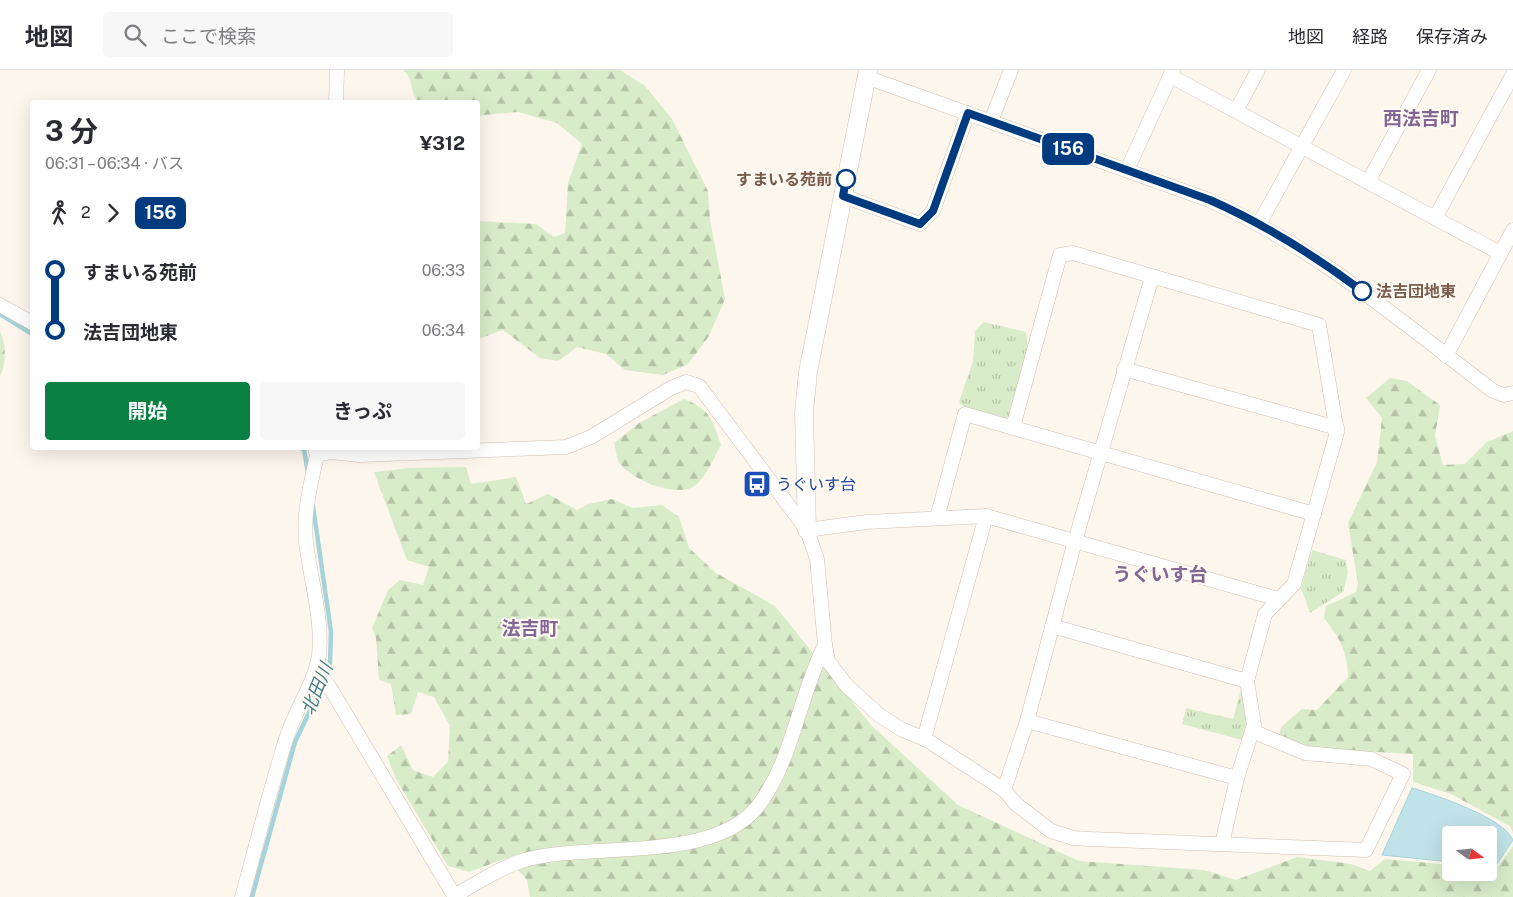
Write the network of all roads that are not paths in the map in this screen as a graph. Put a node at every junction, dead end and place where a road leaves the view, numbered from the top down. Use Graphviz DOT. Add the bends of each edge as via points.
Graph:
graph roads {
  1 [pos="337,70"];
  2 [pos="1011,70"];
  3 [pos="1258,70"];
  4 [pos="1344,70"];
  5 [pos="1429,70"];
  6 [pos="1172,72"];
  7 [pos="867,73"];
  8 [pos="1513,74"];
  9 [pos="336,100"];
  10 [pos="1236,111"];
  11 [pos="968,113"];
  12 [pos="992,121"];
  13 [pos="1301,147"];
  14 [pos="1127,170"];
  15 [pos="1368,182"];
  16 [pos="843,196"];
  17 [pos="1435,218"];
  18 [pos="1259,224"];
  19 [pos="1513,230"];
  20 [pos="1500,253"];
  21 [pos="1152,277"];
  22 [pos="0,305"];
  23 [pos="30,322"];
  24 [pos="1446,356"];
  25 [pos="1124,369"];
  26 [pos="1493,391"];
  27 [pos="1513,393"];
  28 [pos="1513,407"];
  29 [pos="1013,427"];
  30 [pos="1337,428"];
  31 [pos="316,451"];
  32 [pos="1100,453"];
  33 [pos="1314,514"];
  34 [pos="986,516"];
  35 [pos="937,518"];
  36 [pos="807,530"];
  37 [pos="1075,541"];
  38 [pos="1278,599"];
  39 [pos="1052,626"];
  40 [pos="825,645"];
  41 [pos="316,672"];
  42 [pos="1247,681"];
  43 [pos="1027,721"];
  44 [pos="1252,732"];
  45 [pos="924,739"];
  46 [pos="1237,778"];
  47 [pos="1004,790"];
  48 [pos="1222,844"];
  49 [pos="242,897"];
  50 [pos="455,897"];
  1 -- 9 [label="street"];
  2 -- 12 [label="street"];
  3 -- 10 [label="street"];
  4 -- 13 [label="street"];
  5 -- 15 [label="street"];
  6 -- 10 [label="street"];
  6 -- 14 [label="street"];
  7 -- 11 [label="street"];
  7 -- 16 [label="street"];
  8 -- 17 [label="street"];
  10 -- 13 [label="street"];
  11 -- 12 [label="street"];
  11 -- 16 [label="street" via="933,211 920,224"];
  12 -- 14 [label="street"];
  13 -- 15 [label="street"];
  13 -- 18 [label="street"];
  14 -- 18 [label="street" via="1210,200"];
  15 -- 17 [label="street"];
  16 -- 36 [label="street" via="808,372 804,413"];
  17 -- 20 [label="street"];
  18 -- 24 [label="street" via="1337,272"];
  19 -- 20 [label="street"];
  20 -- 24 [label="street"];
  21 -- 25 [label="street"];
  21 -- 29 [label="street" via="1072,253 1060,255"];
  21 -- 30 [label="street" via="1319,325"];
  22 -- 23 [label="street"];
  24 -- 26 [label="street"];
  25 -- 30 [label="street"];
  25 -- 32 [label="street"];
  26 -- 27 [label="street" via="1504,395"];
  26 -- 28 [label="street"];
  29 -- 32 [label="street"];
  29 -- 35 [label="street" via="965,414"];
  30 -- 33 [label="street"];
  31 -- 36 [label="street" via="360,455 566,447 591,437 686,382 698,386"];
  31 -- 41 [label="street" via="306,508 306,539 319,629"];
  32 -- 33 [label="street"];
  32 -- 37 [label="street"];
  33 -- 38 [label="street" via="1294,584"];
  34 -- 35 [label="street"];
  34 -- 37 [label="street"];
  34 -- 45 [label="street"];
  35 -- 36 [label="street" via="866,522"];
  36 -- 40 [label="street" via="817,559"];
  37 -- 38 [label="street"];
  37 -- 39 [label="street"];
  38 -- 42 [label="street" via="1265,614"];
  39 -- 42 [label="street"];
  39 -- 43 [label="street"];
  40 -- 45 [label="street" via="828,661 861,699 901,729"];
  40 -- 50 [label="street" via="812,671 776,779 760,805 740,823 714,836 681,844 578,852 522,861 493,873"];
  41 -- 49 [label="street" via="287,735"];
  41 -- 50 [label="street" via="329,686"];
  42 -- 44 [label="street" via="1254,725"];
  43 -- 46 [label="street"];
  43 -- 47 [label="street"];
  44 -- 46 [label="street"];
  44 -- 48 [label="street" via="1305,753 1371,759 1403,774 1366,850"];
  45 -- 47 [label="street"];
  46 -- 48 [label="street"];
  47 -- 48 [label="street" via="1016,804 1051,831 1073,838"];
}
